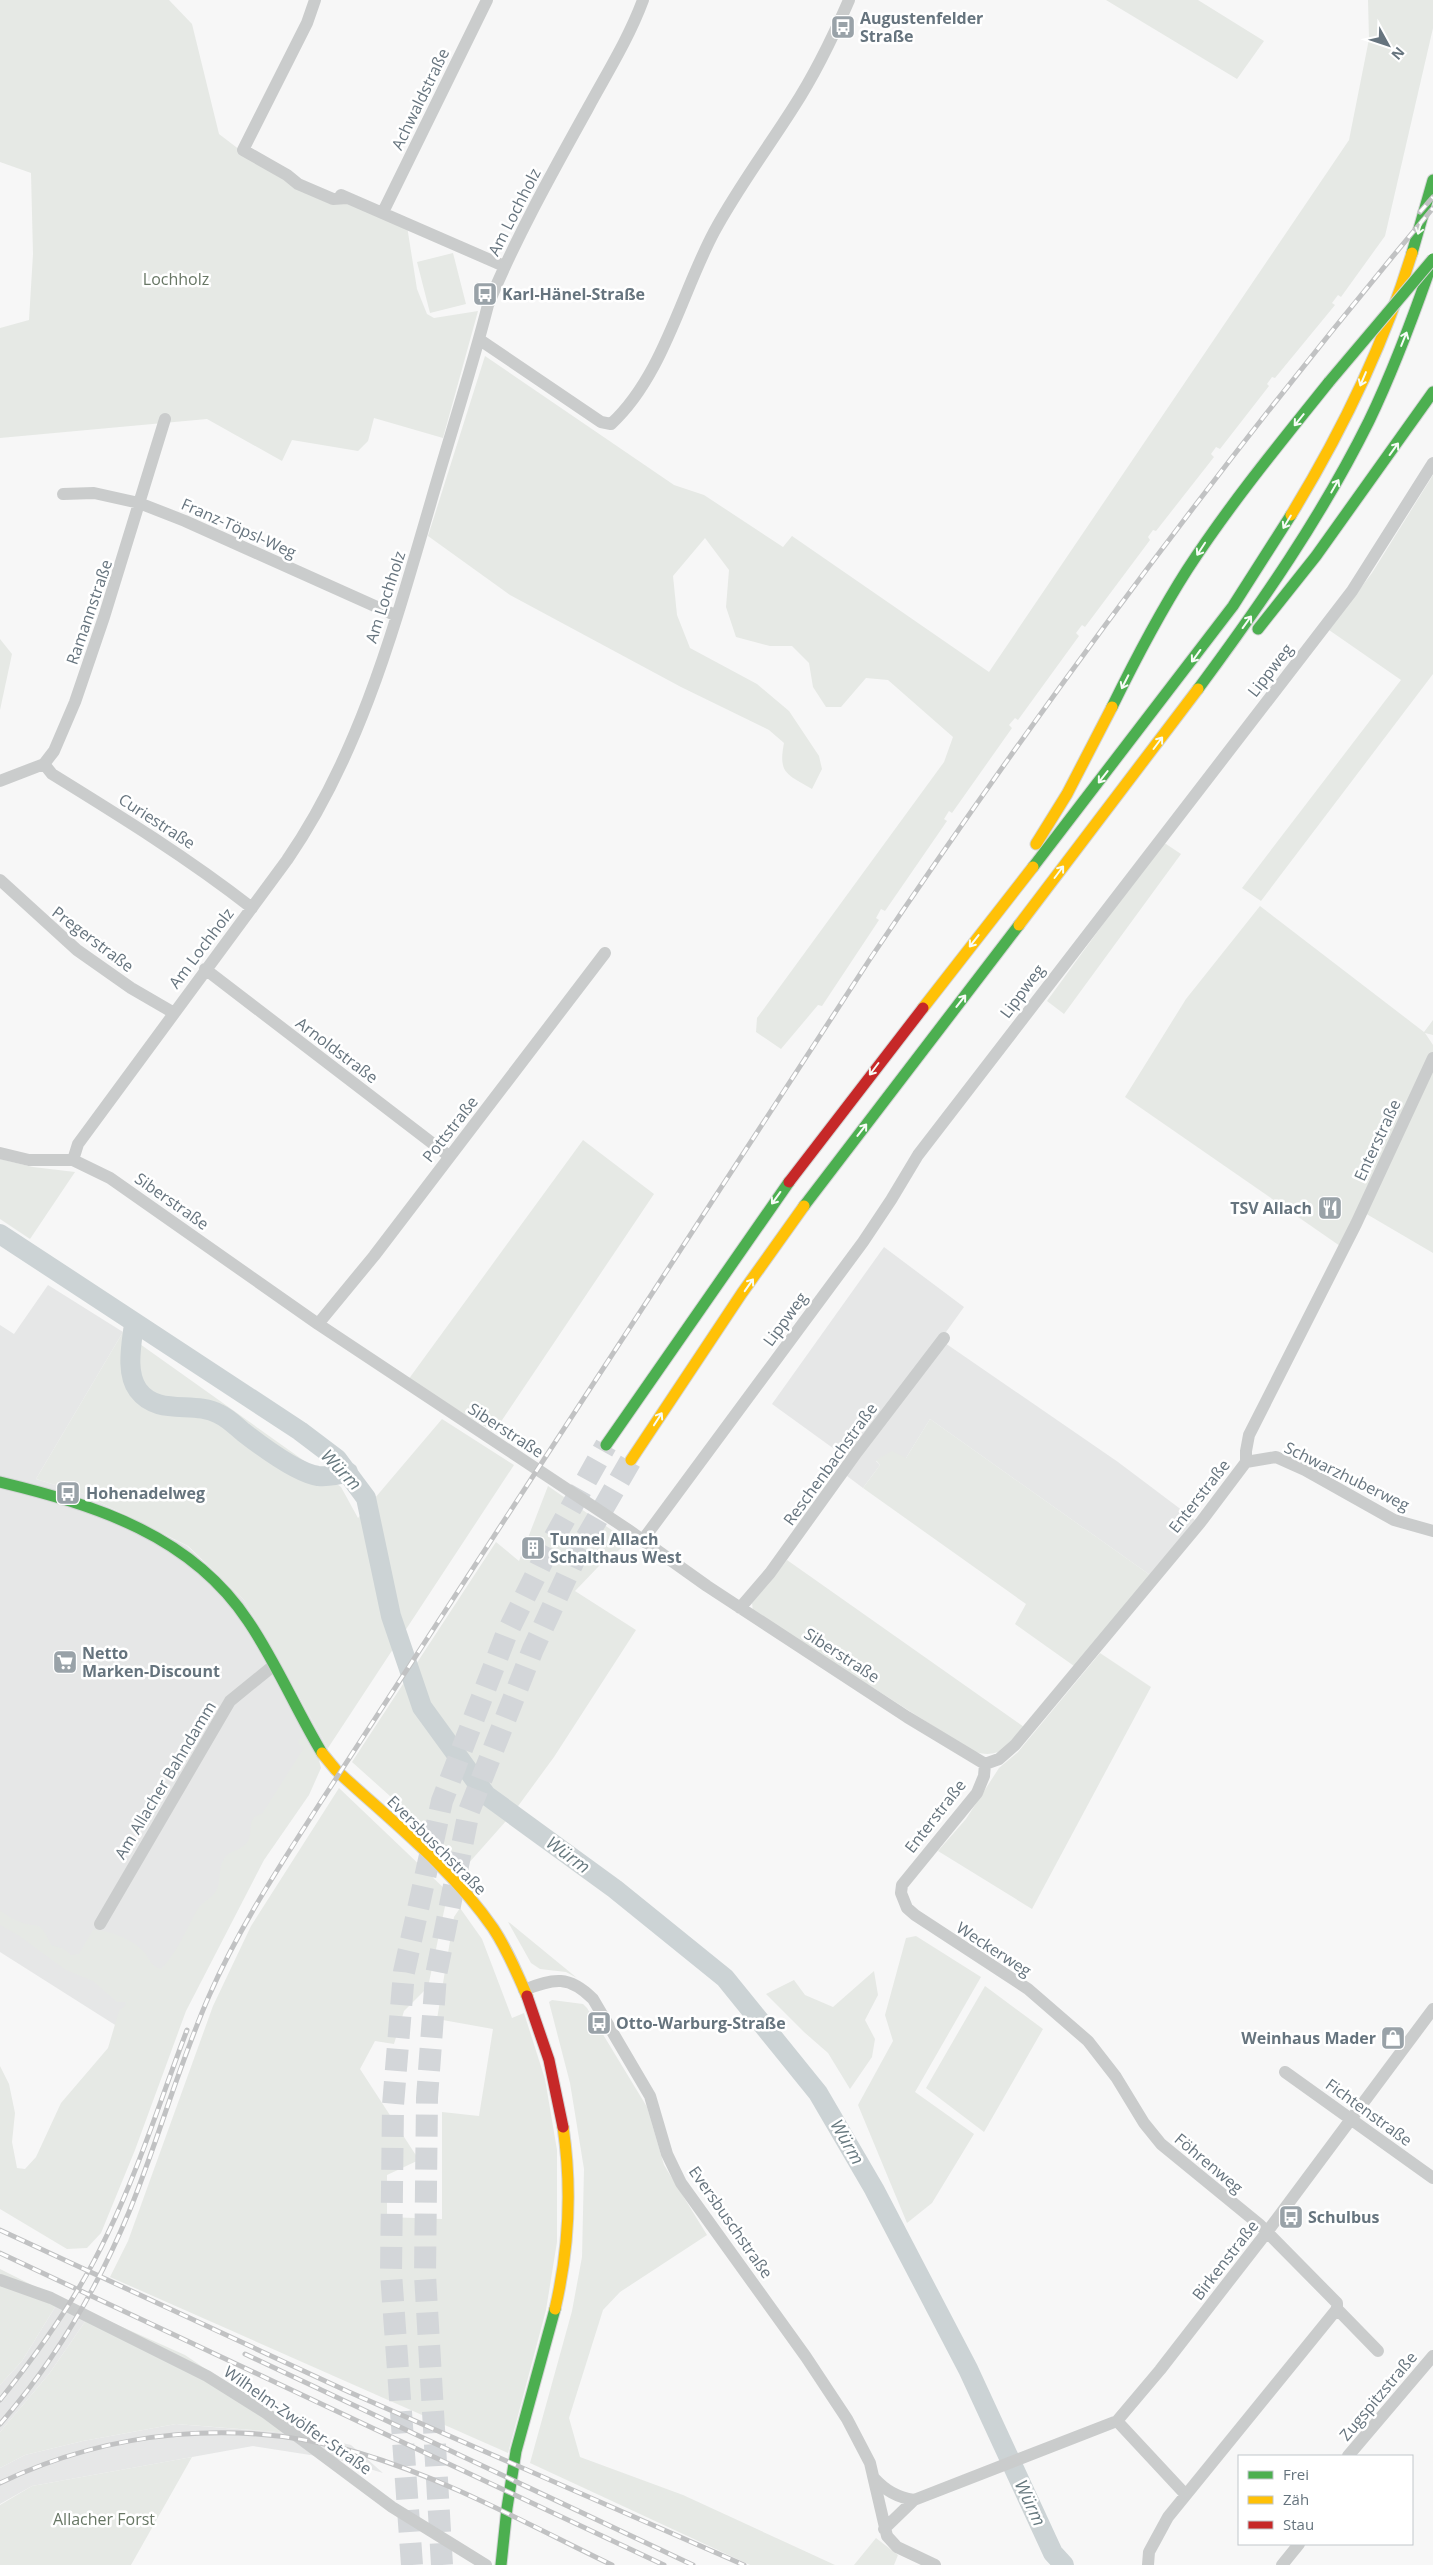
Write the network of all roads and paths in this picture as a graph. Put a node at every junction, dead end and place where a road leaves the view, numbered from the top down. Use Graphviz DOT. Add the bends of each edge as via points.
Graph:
graph roads {
  1 [pos="316,0"];
  2 [pos="487,0"];
  3 [pos="642,0"];
  4 [pos="849,0"];
  5 [pos="1433,180"];
  6 [pos="383,212"];
  7 [pos="1433,260"];
  8 [pos="504,266"];
  9 [pos="480,340"];
  10 [pos="1433,392"];
  11 [pos="164,419"];
  12 [pos="1433,463"];
  13 [pos="62,494"];
  14 [pos="139,503"];
  15 [pos="397,616"];
  16 [pos="1198,690"];
  17 [pos="44,764"];
  18 [pos="0,780"];
  19 [pos="0,880"];
  20 [pos="1004,902"];
  21 [pos="252,908"];
  22 [pos="606,953"];
  23 [pos="205,969"];
  24 [pos="174,1014"];
  25 [pos="1433,1058"];
  26 [pos="0,1153"];
  27 [pos="449,1156"];
  28 [pos="74,1160"];
  29 [pos="318,1324"];
  30 [pos="944,1338"];
  31 [pos="606,1446"];
  32 [pos="631,1460"];
  33 [pos="1246,1462"];
  34 [pos="0,1482"];
  35 [pos="1433,1531"];
  36 [pos="642,1541"];
  37 [pos="740,1608"];
  38 [pos="274,1666"];
  39 [pos="985,1764"];
  40 [pos="901,1894"];
  41 [pos="100,1924"];
  42 [pos="524,1990"];
  43 [pos="1433,2009"];
  44 [pos="1074,2028"];
  45 [pos="1285,2072"];
  46 [pos="1350,2119"];
  47 [pos="1433,2178"];
  48 [pos="1267,2232"];
  49 [pos="0,2280"];
  50 [pos="1337,2309"];
  51 [pos="1378,2351"];
  52 [pos="1433,2356"];
  53 [pos="1117,2421"];
  54 [pos="1349,2455"];
  55 [pos="874,2478"];
  56 [pos="1185,2494"];
  57 [pos="914,2500"];
  58 [pos="884,2528"];
  59 [pos="1297,2545"];
  60 [pos="486,2565"];
  61 [pos="501,2565"];
  62 [pos="935,2565"];
  63 [pos="1148,2565"];
  64 [pos="1282,2565"];
  1 -- 6 [label="street" via="243,150 287,174 298,184 332,199 347,198"];
  2 -- 6 [label="street, Achwaldstraße"];
  3 -- 8 [label="street, Am Lochholz" via="624,44"];
  4 -- 9 [label="street" via="815,70 715,230 695,268 648,379 622,414 611,424 601,422"];
  5 -- 20 [label="main road, one-way" via="1400,292 1354,402 1308,487 1228,614"];
  6 -- 8 [label="street"];
  16 -- 7 [label="main road, one-way" via="1292,557 1336,485 1374,412 1423,294"];
  7 -- 20 [label="main road, one-way, bridge" via="1248,483 1180,582 1147,638 1085,760 1021,865"];
  8 -- 9 [label="street, Am Lochholz" via="488,305"];
  9 -- 15 [label="street, Am Lochholz"];
  16 -- 10 [label="main road, one-way" via="1267,620"];
  11 -- 14 [label="street, Ramannstraße"];
  12 -- 36 [label="street, Lippweg" via="1352,591 918,1155 863,1242"];
  13 -- 14 [label="street, Franz-Töpsl-Weg" via="94,493"];
  14 -- 15 [label="street, Franz-Töpsl-Weg"];
  14 -- 17 [label="street, Ramannstraße" via="123,561 75,702 54,751"];
  15 -- 21 [label="street, Am Lochholz" via="364,712 328,794 313,822"];
  32 -- 16 [label="main road, one-way" via="811,1196"];
  17 -- 18 [label="street"];
  17 -- 21 [label="street, Curiestraße" via="52,774 168,847"];
  19 -- 24 [label="street, Pregerstraße" via="77,950"];
  20 -- 31 [label="main road, one-way" via="777,1196"];
  21 -- 23 [label="street, Am Lochholz"];
  22 -- 27 [label="street, Pottstraße"];
  23 -- 24 [label="street, Am Lochholz"];
  23 -- 27 [label="street, Arnoldstraße"];
  24 -- 28 [label="street, Am Lochholz" via="78,1144"];
  25 -- 33 [label="street, Enterstraße" via="1356,1224 1249,1435"];
  26 -- 28 [label="street, Siberstraße" via="29,1160"];
  27 -- 29 [label="street, Pottstraße"];
  28 -- 29 [label="street, Siberstraße" via="110,1178"];
  29 -- 36 [label="street, Siberstraße"];
  30 -- 37 [label="street, Reschenbachstraße" via="770,1573"];
  33 -- 35 [label="street, Schwarzhuberweg" via="1276,1457 1394,1520"];
  33 -- 39 [label="street, Enterstraße" via="1200,1523 1015,1745 999,1759"];
  34 -- 38 [label="main road, Eversbuschstraße" via="89,1505 134,1524 177,1549 235,1603"];
  36 -- 37 [label="street, Siberstraße"];
  37 -- 39 [label="street, Siberstraße"];
  38 -- 41 [label="street, Am Allacher Bahndamm" via="230,1702"];
  38 -- 42 [label="main road, Eversbuschstraße" via="322,1753 461,1888 496,1933"];
  39 -- 40 [label="street, Enterstraße" via="977,1793 906,1879"];
  40 -- 44 [label="street, Weckerweg" via="907,1908 928,1925 1028,1990"];
  42 -- 55 [label="street, Eversbuschstraße" via="547,1981 561,1980 582,1988 593,1999 650,2096 667,2154 681,2183 820,2378 861,2444"];
  42 -- 61 [label="main road" via="542,2035 554,2080 567,2167 568,2212 565,2259 555,2307 516,2450"];
  43 -- 46 [label="street, Birkenstraße"];
  44 -- 48 [label="street, Föhrenweg" via="1101,2056 1161,2144"];
  45 -- 46 [label="street, Fichtenstraße"];
  46 -- 47 [label="street, Fichtenstraße"];
  46 -- 48 [label="street, Birkenstraße"];
  48 -- 50 [label="street, Föhrenweg" via="1337,2303"];
  48 -- 53 [label="street, Birkenstraße"];
  49 -- 60 [label="street, Wilhelm-Zwölfer-Straße" via="51,2298 221,2384 266,2413 392,2507"];
  50 -- 51 [label="street, Föhrenweg"];
  50 -- 56 [label="street"];
  52 -- 54 [label="street, Zugspitzstraße"];
  53 -- 56 [label="street"];
  53 -- 57 [label="street, Birkenstraße"];
  55 -- 57 [label="street" via="899,2497"];
  55 -- 58 [label="street, Eversbuschstraße"];
  56 -- 63 [label="street" via="1157,2534 1148,2552"];
  57 -- 58 [label="street"];
  58 -- 62 [label="street, Eversbuschstraße" via="897,2547"];
  59 -- 64 [label="street"];
}
